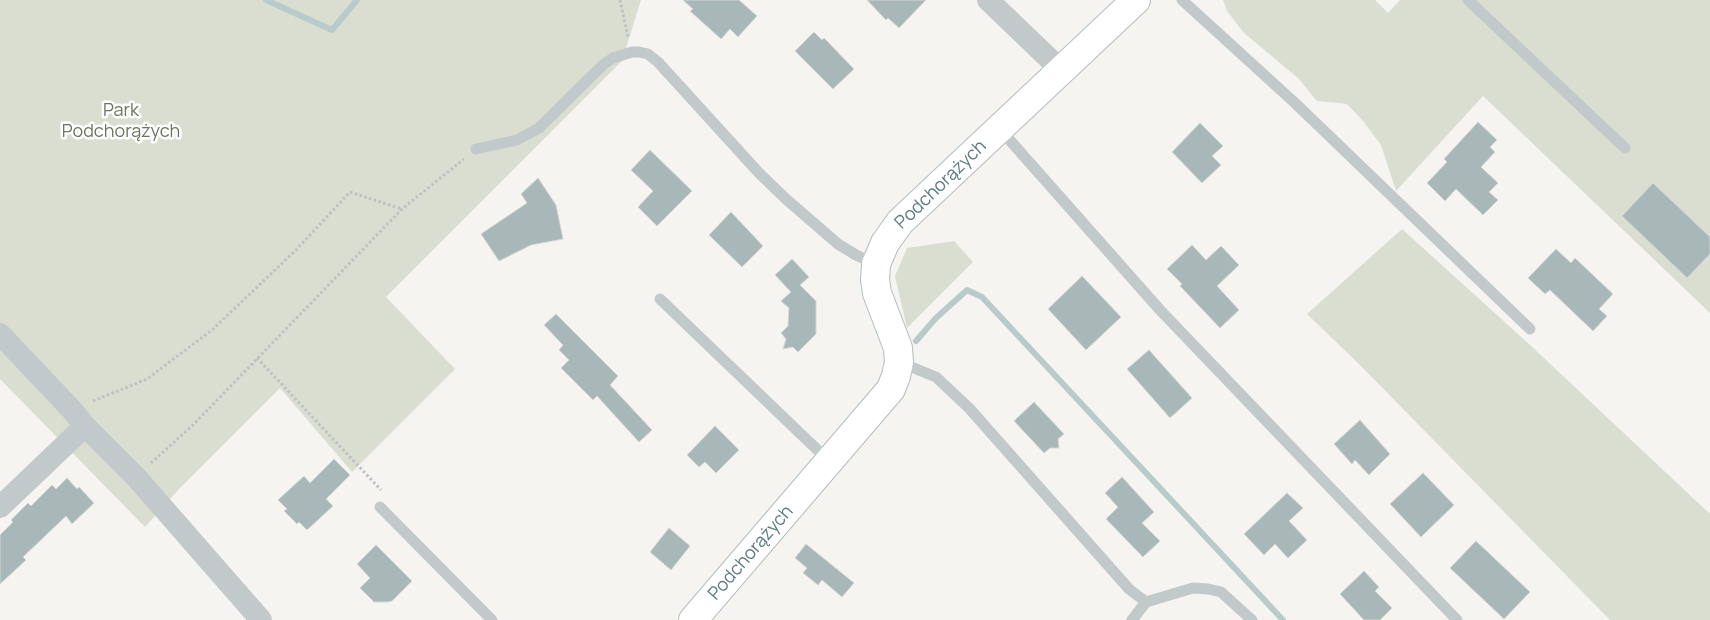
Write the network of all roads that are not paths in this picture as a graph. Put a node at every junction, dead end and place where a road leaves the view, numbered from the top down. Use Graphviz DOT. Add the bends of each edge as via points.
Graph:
graph roads {
  1 [pos="988,0"];
  2 [pos="1136,0"];
  3 [pos="1182,0"];
  4 [pos="1468,0"];
  5 [pos="1061,70"];
  6 [pos="999,128"];
  7 [pos="1624,148"];
  8 [pos="476,149"];
  9 [pos="876,264"];
  10 [pos="660,299"];
  11 [pos="1530,329"];
  12 [pos="0,334"];
  13 [pos="899,362"];
  14 [pos="79,418"];
  15 [pos="830,461"];
  16 [pos="0,507"];
  17 [pos="382,509"];
  18 [pos="1146,602"];
  19 [pos="261,620"];
  20 [pos="492,620"];
  21 [pos="693,620"];
  22 [pos="1132,620"];
  23 [pos="1252,620"];
  24 [pos="1457,620"];
  1 -- 5 [label="street"];
  2 -- 5 [label="street, Podchorążych"];
  3 -- 11 [label="lane" via="1295,103"];
  4 -- 7 [label="lane"];
  5 -- 6 [label="street, Podchorążych"];
  6 -- 9 [label="street, Podchorążych" via="900,222 885,243"];
  6 -- 24 [label="lane" via="1160,310"];
  8 -- 9 [label="lane" via="517,140 539,128 613,58 632,52 648,54 786,199 838,244"];
  9 -- 13 [label="street, Podchorążych" via="874,280 877,293 894,335"];
  10 -- 15 [label="lane"];
  12 -- 14 [label="street"];
  13 -- 15 [label="street, Podchorążych" via="891,389"];
  13 -- 18 [label="lane" via="936,377 969,408 1129,589"];
  14 -- 16 [label="street"];
  14 -- 19 [label="street" via="136,477"];
  15 -- 21 [label="street, Podchorążych"];
  17 -- 20 [label="lane"];
  18 -- 22 [label="lane"];
  18 -- 23 [label="lane" via="1193,588 1208,589 1221,592"];
}
